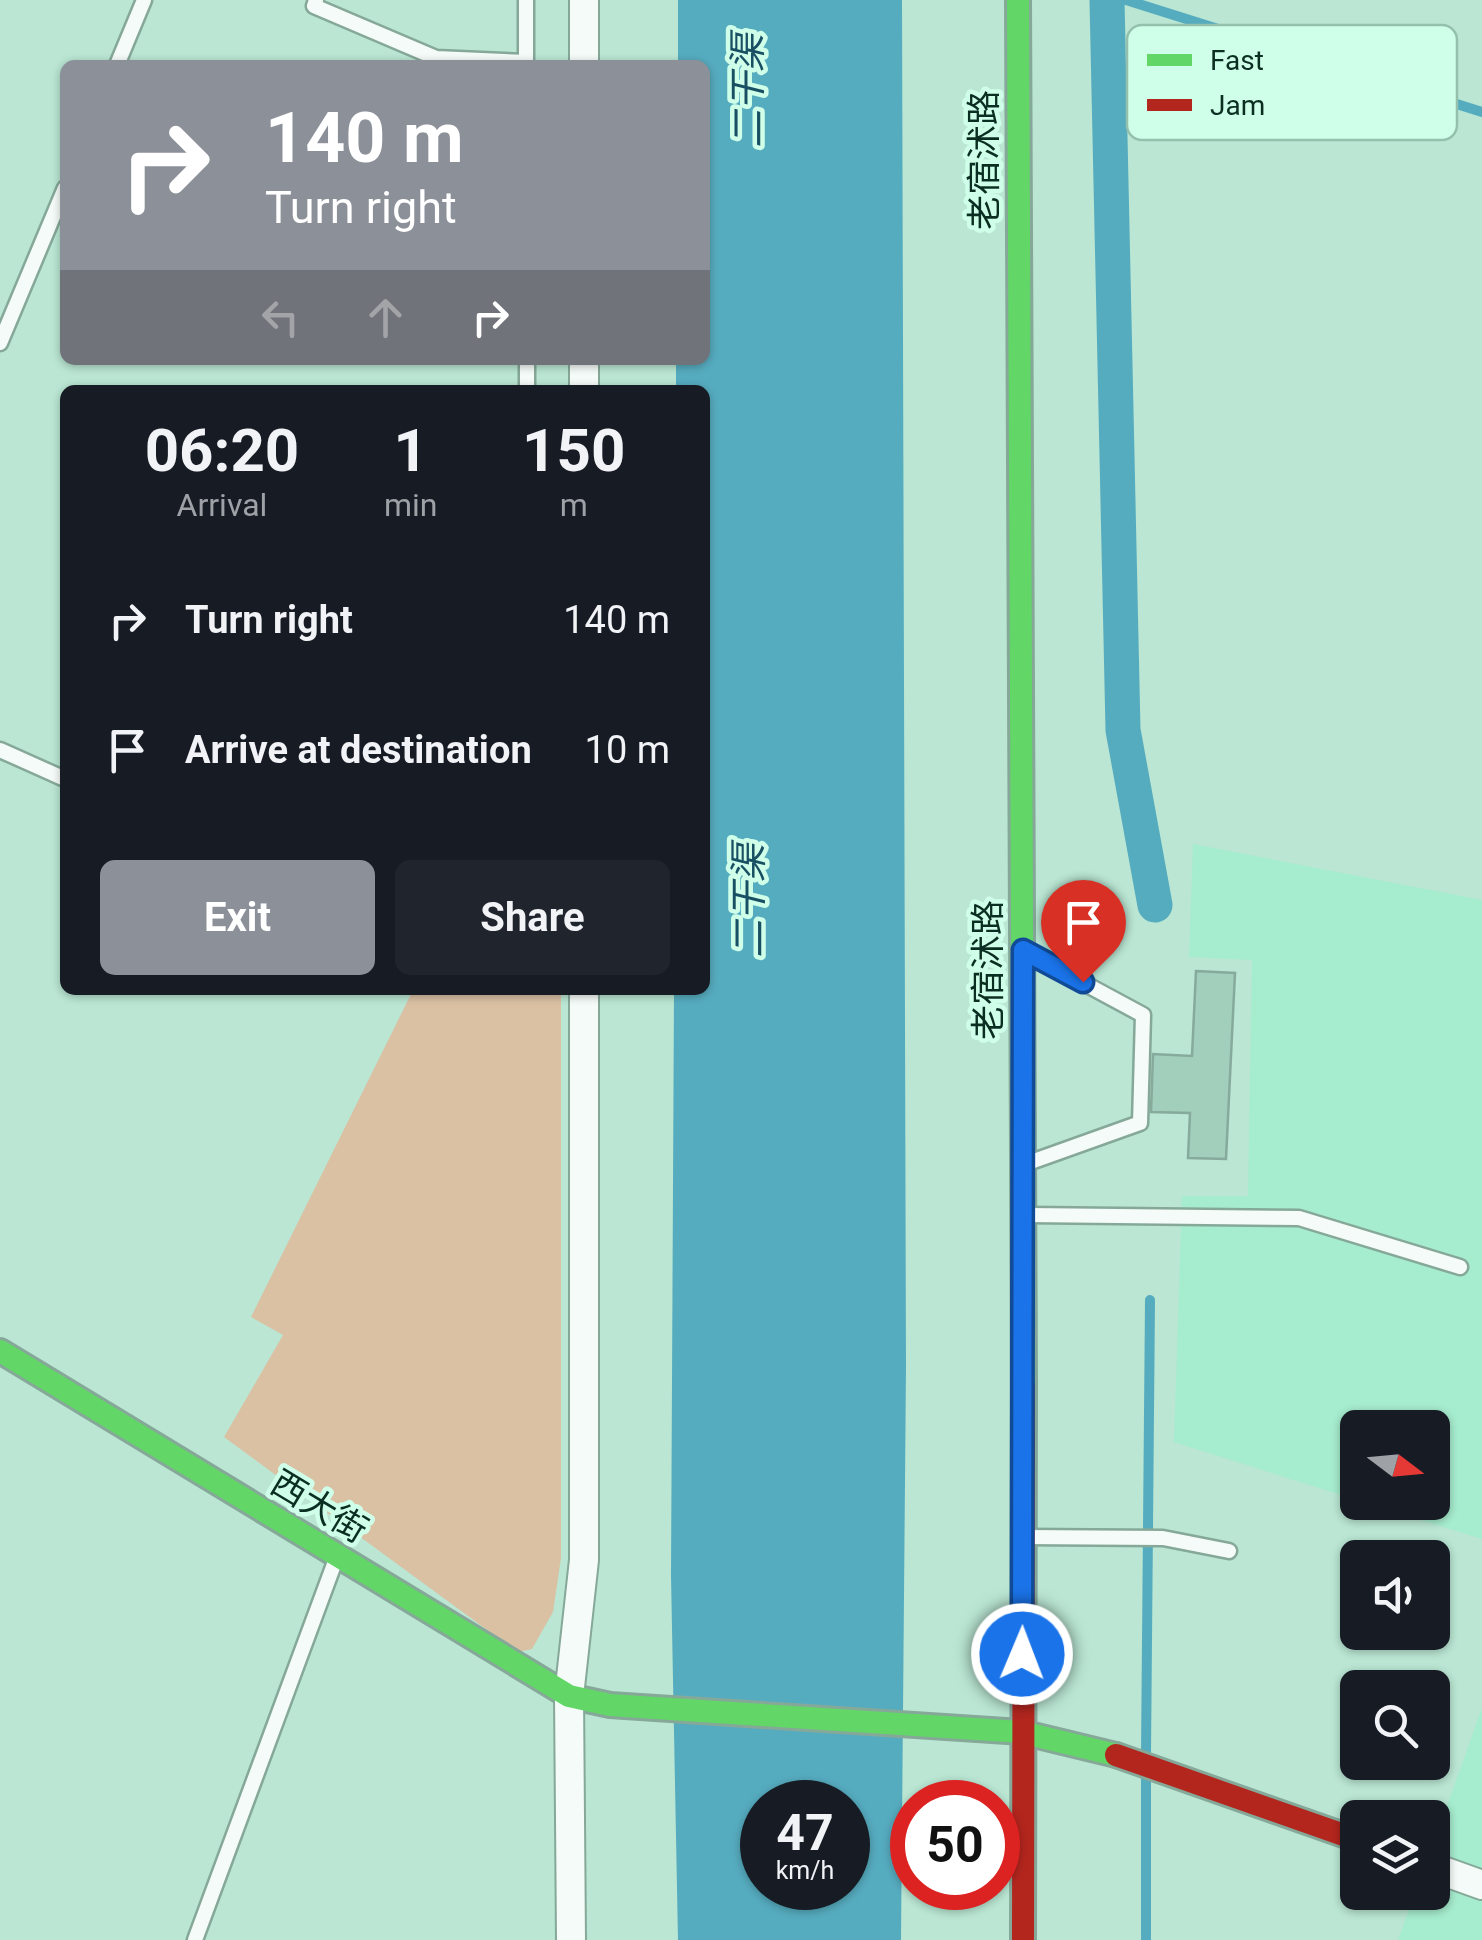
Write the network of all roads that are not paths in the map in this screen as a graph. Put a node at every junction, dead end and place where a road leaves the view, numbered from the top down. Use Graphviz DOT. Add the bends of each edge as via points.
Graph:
graph roads {
  1 [pos="144,0"];
  2 [pos="316,0"];
  3 [pos="526,0"];
  4 [pos="584,0"];
  5 [pos="1018,0"];
  6 [pos="119,60"];
  7 [pos="466,60"];
  8 [pos="526,60"];
  9 [pos="584,60"];
  10 [pos="60,200"];
  11 [pos="0,343"];
  12 [pos="0,750"];
  13 [pos="60,777"];
  14 [pos="1023,950"];
  15 [pos="584,995"];
  16 [pos="1024,1165"];
  17 [pos="1024,1215"];
  18 [pos="1460,1267"];
  19 [pos="0,1351"];
  20 [pos="1024,1536"];
  21 [pos="1229,1550"];
  22 [pos="336,1558"];
  23 [pos="569,1696"];
  24 [pos="1021,1732"];
  25 [pos="1340,1834"];
  26 [pos="1450,1873"];
  27 [pos="1482,1885"];
  28 [pos="195,1940"];
  29 [pos="571,1940"];
  30 [pos="1023,1940"];
  1 -- 6 [label="lane"];
  2 -- 7 [label="lane" via="314,6 436,58"];
  3 -- 8 [label="lane"];
  4 -- 9 [label="street"];
  5 -- 14 [label="main road, 老宿沭路"];
  10 -- 11 [label="lane"];
  12 -- 13 [label="lane"];
  14 -- 16 [label="main road, 老宿沭路"];
  14 -- 16 [label="lane" via="1143,1014 1140,1123"];
  15 -- 23 [label="street" via="584,1560"];
  16 -- 17 [label="main road, 老宿沭路"];
  17 -- 18 [label="lane" via="1299,1218"];
  17 -- 20 [label="main road, 老宿沭路"];
  19 -- 22 [label="main road, 西大街"];
  20 -- 21 [label="lane" via="1162,1538"];
  20 -- 24 [label="main road, 老宿沭路"];
  22 -- 23 [label="main road, 西大街"];
  22 -- 28 [label="lane"];
  23 -- 24 [label="main road, 西大街" via="610,1705"];
  23 -- 29 [label="street"];
  24 -- 25 [label="main road, 西大街" via="1131,1758"];
  24 -- 30 [label="main road, 老宿沭路"];
  26 -- 27 [label="street"];
}
